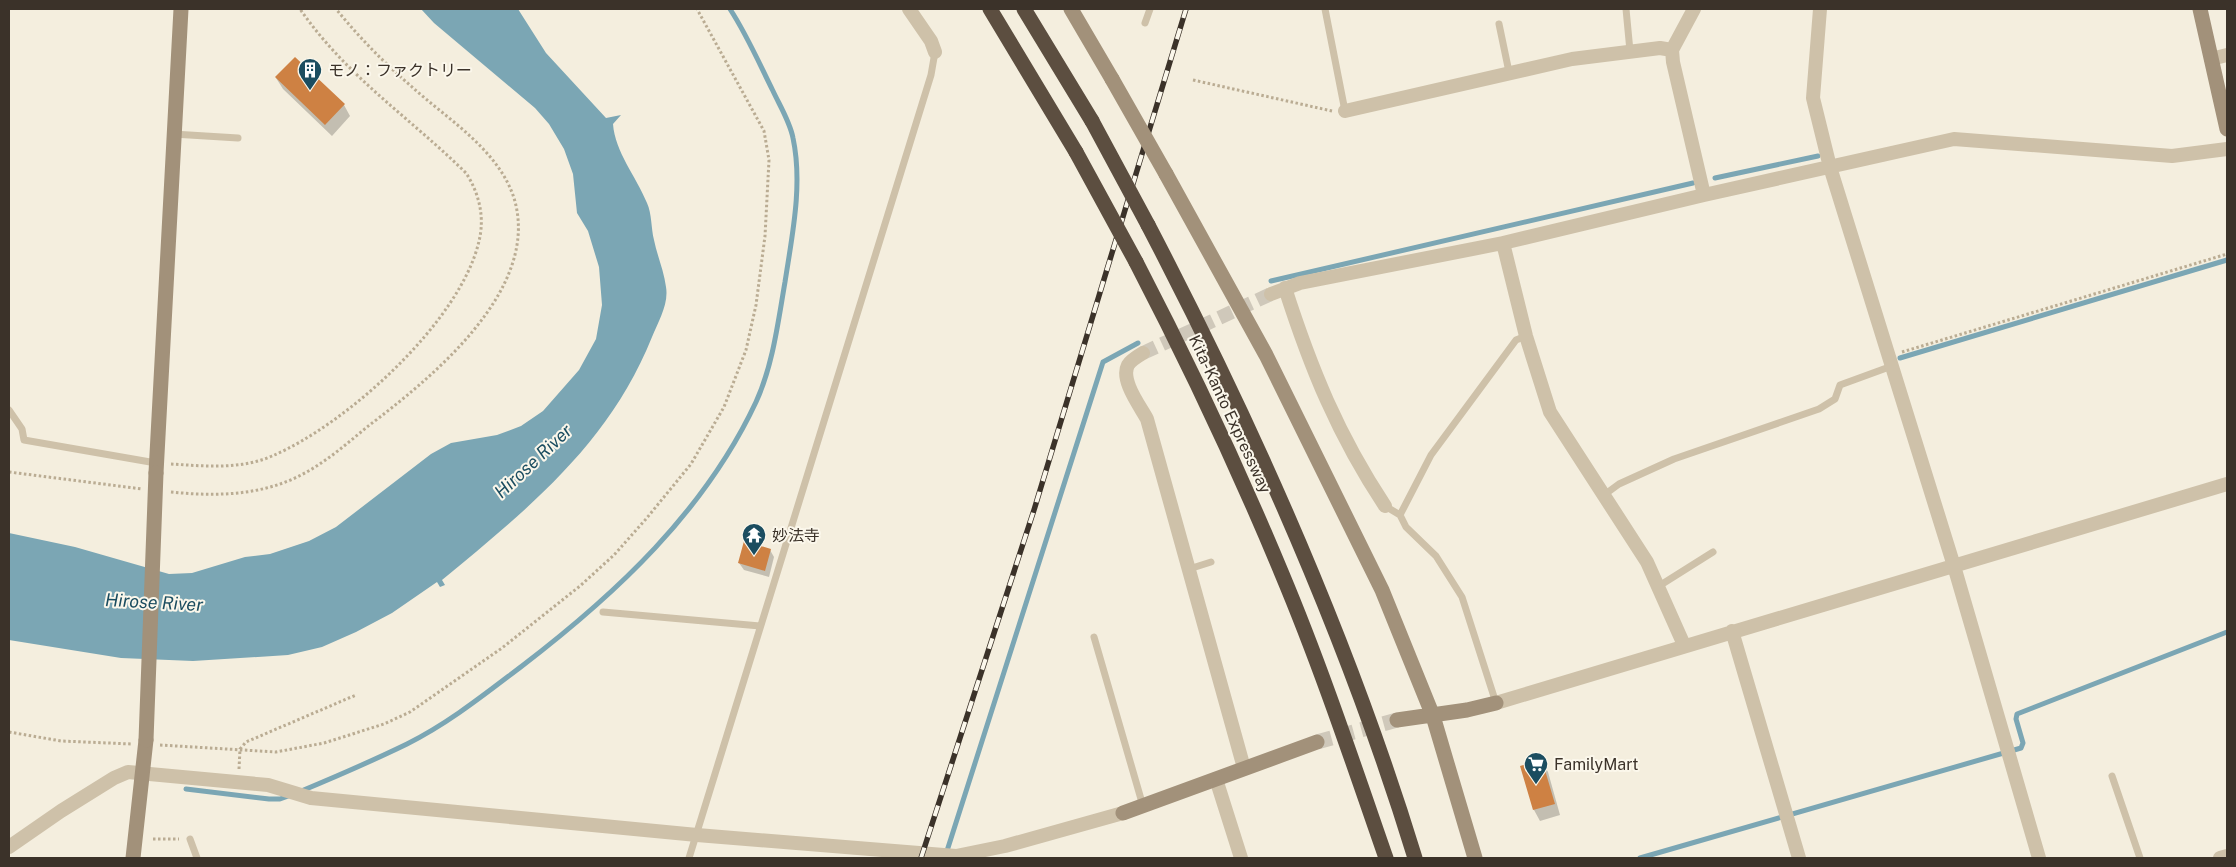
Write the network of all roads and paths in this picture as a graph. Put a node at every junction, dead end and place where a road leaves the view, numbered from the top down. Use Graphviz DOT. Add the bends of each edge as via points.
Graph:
graph roads {
  1 [pos="181,9"];
  2 [pos="300,9"];
  3 [pos="336,9"];
  4 [pos="697,9"];
  5 [pos="909,9"];
  6 [pos="990,9"];
  7 [pos="1024,9"];
  8 [pos="1071,9"];
  9 [pos="1150,9"];
  10 [pos="1325,9"];
  11 [pos="1626,9"];
  12 [pos="1694,9"];
  13 [pos="1820,9"];
  14 [pos="2200,9"];
  15 [pos="1145,23"];
  16 [pos="1499,24"];
  17 [pos="1672,50"];
  18 [pos="935,52"];
  19 [pos="1630,52"];
  20 [pos="2227,55"];
  21 [pos="2211,59"];
  22 [pos="1509,72"];
  23 [pos="1193,80"];
  24 [pos="1345,111"];
  25 [pos="2227,129"];
  26 [pos="173,134"];
  27 [pos="238,138"];
  28 [pos="2227,149"];
  29 [pos="1830,167"];
  30 [pos="1704,195"];
  31 [pos="1503,243"];
  32 [pos="2227,254"];
  33 [pos="1285,288"];
  34 [pos="1272,294"];
  35 [pos="1526,336"];
  36 [pos="1143,353"];
  37 [pos="1891,361"];
  38 [pos="9,410"];
  39 [pos="161,467"];
  40 [pos="9,472"];
  41 [pos="2227,484"];
  42 [pos="146,490"];
  43 [pos="166,492"];
  44 [pos="1604,495"];
  45 [pos="1385,506"];
  46 [pos="1400,515"];
  47 [pos="1713,552"];
  48 [pos="1211,562"];
  49 [pos="1954,566"];
  50 [pos="1189,568"];
  51 [pos="1659,586"];
  52 [pos="603,612"];
  53 [pos="760,626"];
  54 [pos="1732,631"];
  55 [pos="1094,637"];
  56 [pos="1684,645"];
  57 [pos="356,695"];
  58 [pos="1496,702"];
  59 [pos="1432,716"];
  60 [pos="1397,720"];
  61 [pos="9,732"];
  62 [pos="1317,742"];
  63 [pos="146,743"];
  64 [pos="240,749"];
  65 [pos="1244,768"];
  66 [pos="144,772"];
  67 [pos="2112,776"];
  68 [pos="1216,778"];
  69 [pos="238,782"];
  70 [pos="1143,806"];
  71 [pos="1124,813"];
  72 [pos="697,835"];
  73 [pos="190,839"];
  74 [pos="153,840"];
  75 [pos="9,847"];
  76 [pos="2227,856"];
  77 [pos="958,857"];
  78 [pos="133,858"];
  79 [pos="198,858"];
  80 [pos="689,858"];
  81 [pos="1241,858"];
  82 [pos="1386,858"];
  83 [pos="1415,858"];
  84 [pos="1475,858"];
  85 [pos="1799,858"];
  86 [pos="2039,858"];
  87 [pos="2140,858"];
  88 [pos="2220,858"];
  1 -- 26 [label="street"];
  2 -- 39 [label="path" via="343,63 466,173 480,203 478,246 465,279 431,329 364,396 317,432 296,445 253,462"];
  3 -- 43 [label="path" via="376,53 467,134 497,166 509,184 514,200 518,237 514,258 490,308 450,357 391,409 313,469 262,490 194,495"];
  4 -- 64 [label="path" via="764,131 769,149 765,236 752,327 736,379 710,435 669,493 614,555 547,614 436,695 384,724 324,743 276,752"];
  5 -- 18 [label="street" via="932,41"];
  6 -- 82 [label="highway, Kita-Kanto Expressway, bridge" via="1076,152 1136,262 1210,412 1279,567 1330,698"];
  7 -- 83 [label="highway, Kita-Kanto Expressway, bridge" via="1092,121 1196,317 1281,497 1354,679"];
  8 -- 59 [label="street, bridge" via="1266,355 1382,590"];
  9 -- 15 [label="lane"];
  10 -- 24 [label="lane"];
  11 -- 19 [label="lane"];
  12 -- 17 [label="street"];
  13 -- 29 [label="street" via="1813,98"];
  14 -- 21 [label="street"];
  16 -- 22 [label="lane"];
  17 -- 19 [label="street"];
  17 -- 30 [label="street" via="1676,82"];
  18 -- 53 [label="lane" via="931,75"];
  19 -- 22 [label="street" via="1572,59"];
  20 -- 21 [label="street"];
  21 -- 25 [label="street"];
  22 -- 24 [label="street"];
  23 -- 24 [label="path" via="1334,112"];
  26 -- 27 [label="lane"];
  26 -- 39 [label="street"];
  28 -- 29 [label="street" via="2172,156 1954,139"];
  29 -- 30 [label="street"];
  29 -- 37 [label="street"];
  30 -- 31 [label="street"];
  31 -- 33 [label="street"];
  31 -- 35 [label="street"];
  32 -- 37 [label="path"];
  33 -- 34 [label="street"];
  33 -- 45 [label="street" via="1325,399"];
  35 -- 44 [label="street" via="1550,412"];
  35 -- 46 [label="lane" via="1516,340 1431,455"];
  36 -- 50 [label="street" via="1129,363 1125,372 1147,419"];
  37 -- 44 [label="lane" via="1840,385 1835,399 1819,409 1674,459 1619,484"];
  37 -- 49 [label="street"];
  38 -- 39 [label="lane" via="22,430 24,440"];
  39 -- 63 [label="street, bridge"];
  40 -- 42 [label="path"];
  41 -- 49 [label="street"];
  44 -- 51 [label="street"];
  45 -- 46 [label="lane"];
  46 -- 58 [label="lane" via="1406,527 1436,556 1462,597"];
  47 -- 51 [label="lane"];
  48 -- 50 [label="lane"];
  49 -- 54 [label="street"];
  49 -- 86 [label="street"];
  50 -- 65 [label="street"];
  51 -- 56 [label="street"];
  52 -- 53 [label="lane"];
  53 -- 72 [label="lane"];
  54 -- 56 [label="street"];
  54 -- 85 [label="street"];
  55 -- 70 [label="lane"];
  56 -- 58 [label="street"];
  57 -- 64 [label="path" via="246,742"];
  58 -- 59 [label="street"];
  59 -- 60 [label="street"];
  59 -- 84 [label="street"];
  61 -- 63 [label="path" via="61,741"];
  62 -- 65 [label="street"];
  63 -- 64 [label="path"];
  63 -- 66 [label="street"];
  64 -- 69 [label="path"];
  65 -- 68 [label="street"];
  66 -- 69 [label="street"];
  66 -- 75 [label="street" via="128,772 114,778"];
  66 -- 78 [label="street"];
  67 -- 87 [label="lane"];
  68 -- 70 [label="street"];
  68 -- 81 [label="street"];
  69 -- 72 [label="street" via="268,784 311,798"];
  70 -- 71 [label="street"];
  71 -- 77 [label="street"];
  72 -- 77 [label="street"];
  72 -- 80 [label="lane"];
  73 -- 74 [label="path"];
  73 -- 79 [label="lane"];
  76 -- 88 [label="street"];
}
